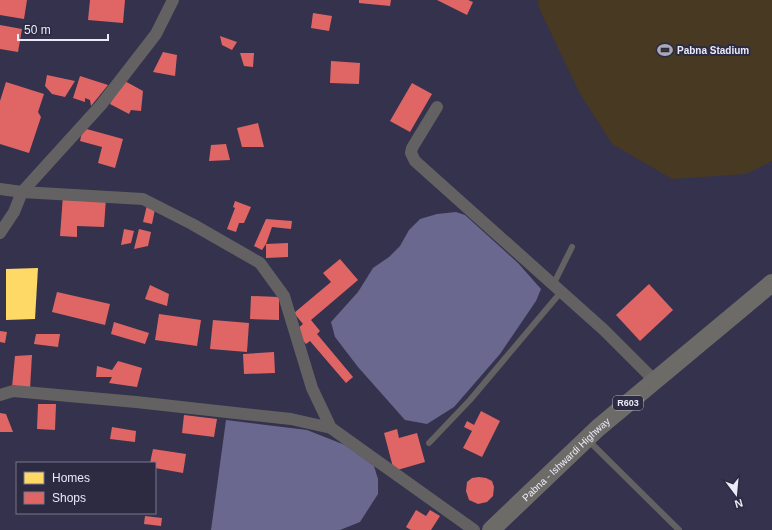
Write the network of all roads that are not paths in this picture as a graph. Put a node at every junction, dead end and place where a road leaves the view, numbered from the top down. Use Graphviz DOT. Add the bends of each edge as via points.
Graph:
graph roads {
  1 [pos="173,0"];
  2 [pos="437,108"];
  3 [pos="0,189"];
  4 [pos="22,192"];
  5 [pos="0,233"];
  6 [pos="572,248"];
  7 [pos="772,283"];
  8 [pos="557,289"];
  9 [pos="655,381"];
  10 [pos="0,395"];
  11 [pos="330,428"];
  12 [pos="587,438"];
  13 [pos="429,443"];
  14 [pos="474,530"];
  15 [pos="491,530"];
  16 [pos="678,530"];
  1 -- 4 [label="street" via="156,34 101,105"];
  2 -- 8 [label="street" via="412,148 411,154"];
  3 -- 4 [label="street"];
  4 -- 5 [label="street" via="14,212"];
  4 -- 11 [label="street" via="143,199 260,263 284,296 312,388"];
  6 -- 8 [label="lane"];
  7 -- 9 [label="main road, Pabna - Ishwardi Highway / R603"];
  8 -- 9 [label="street" via="604,330"];
  8 -- 13 [label="lane" via="470,400"];
  9 -- 12 [label="main road, Pabna - Ishwardi Highway / R603"];
  10 -- 11 [label="street" via="13,391 136,402 291,419"];
  11 -- 14 [label="street"];
  12 -- 15 [label="main road, Pabna - Ishwardi Highway / R603"];
  12 -- 16 [label="lane"];
}
